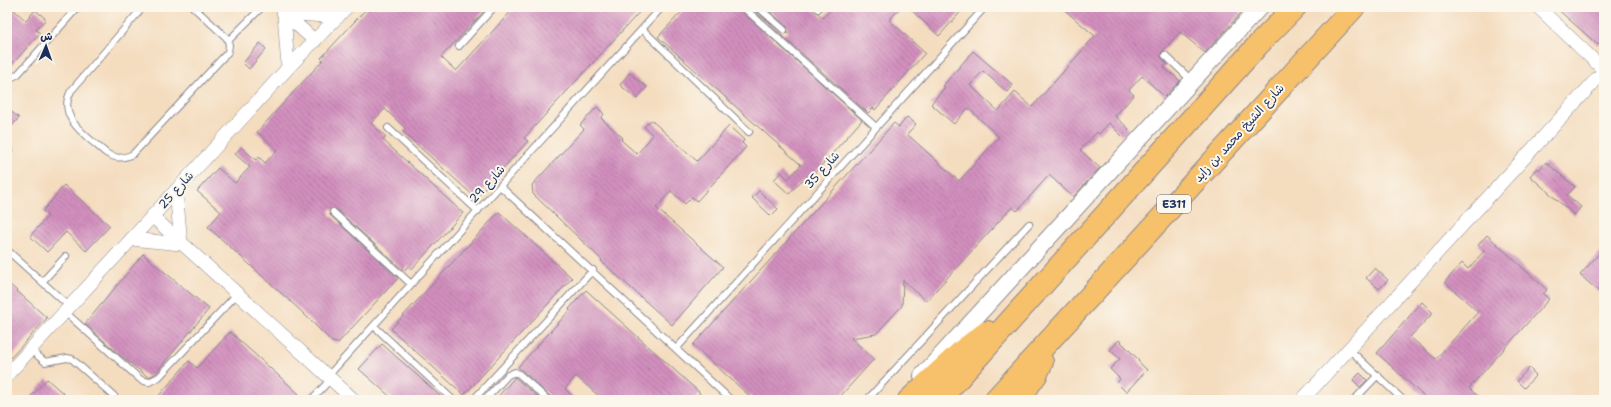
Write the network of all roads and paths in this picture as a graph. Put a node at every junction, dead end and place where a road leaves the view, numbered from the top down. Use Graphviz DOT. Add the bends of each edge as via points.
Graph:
graph roads {
  1 [pos="78,7"];
  2 [pos="144,7"];
  3 [pos="193,7"];
  4 [pos="262,7"];
  5 [pos="347,7"];
  6 [pos="494,7"];
  7 [pos="662,7"];
  8 [pos="743,7"];
  9 [pos="758,7"];
  10 [pos="985,7"];
  11 [pos="1260,7"];
  12 [pos="1295,7"];
  13 [pos="1354,7"];
  14 [pos="1538,7"];
  15 [pos="280,10"];
  16 [pos="338,17"];
  17 [pos="642,29"];
  18 [pos="784,30"];
  19 [pos="228,41"];
  20 [pos="314,41"];
  21 [pos="459,46"];
  22 [pos="1164,55"];
  23 [pos="288,68"];
  24 [pos="1604,70"];
  25 [pos="7,80"];
  26 [pos="1192,81"];
  27 [pos="876,127"];
  28 [pos="388,128"];
  29 [pos="749,132"];
  30 [pos="500,186"];
  31 [pos="176,190"];
  32 [pos="478,211"];
  33 [pos="333,212"];
  34 [pos="152,216"];
  35 [pos="1029,224"];
  36 [pos="131,239"];
  37 [pos="181,244"];
  38 [pos="7,250"];
  39 [pos="66,256"];
  40 [pos="592,270"];
  41 [pos="42,282"];
  42 [pos="412,284"];
  43 [pos="237,294"];
  44 [pos="67,309"];
  45 [pos="1014,316"];
  46 [pos="374,326"];
  47 [pos="1048,342"];
  48 [pos="30,349"];
  49 [pos="676,349"];
  50 [pos="1350,349"];
  51 [pos="7,375"];
  52 [pos="1378,375"];
  53 [pos="330,377"];
  54 [pos="114,396"];
  55 [pos="312,400"];
  56 [pos="354,400"];
  57 [pos="453,400"];
  58 [pos="473,400"];
  59 [pos="485,400"];
  60 [pos="548,400"];
  61 [pos="731,400"];
  62 [pos="867,400"];
  63 [pos="901,400"];
  64 [pos="909,400"];
  65 [pos="939,400"];
  66 [pos="995,400"];
  67 [pos="1018,400"];
  68 [pos="1302,400"];
  69 [pos="1354,400"];
  70 [pos="1404,400"];
  1 -- 25 [label="lane" via="18,74"];
  2 -- 19 [label="lane" via="67,97 69,118 112,157 126,157 138,149 226,55"];
  3 -- 19 [label="lane"];
  4 -- 19 [label="lane"];
  5 -- 16 [label="street, شارع 25"];
  6 -- 21 [label="lane"];
  7 -- 17 [label="lane, شارع 29"];
  8 -- 27 [label="lane"];
  9 -- 18 [label="lane"];
  10 -- 27 [label="lane, شارع 35"];
  11 -- 26 [label="street"];
  12 -- 45 [label="highway"];
  13 -- 47 [label="highway, شارع الشيخ محمد بن زايد / E311"];
  14 -- 24 [label="street"];
  15 -- 16 [label="street"];
  15 -- 20 [label="street"];
  15 -- 23 [label="street"];
  16 -- 20 [label="street, شارع 25"];
  17 -- 29 [label="lane"];
  17 -- 30 [label="lane, شارع 29"];
  20 -- 23 [label="street, شارع 25"];
  22 -- 26 [label="lane"];
  23 -- 31 [label="street, شارع 25"];
  24 -- 50 [label="street"];
  26 -- 63 [label="street"];
  27 -- 49 [label="lane, شارع 35"];
  28 -- 32 [label="lane"];
  30 -- 32 [label="lane, شارع 29"];
  30 -- 40 [label="lane"];
  31 -- 34 [label="street, شارع 25"];
  31 -- 37 [label="street"];
  32 -- 42 [label="lane, شارع 29"];
  33 -- 42 [label="lane"];
  34 -- 36 [label="street, شارع 25"];
  34 -- 37 [label="street"];
  35 -- 62 [label="lane"];
  36 -- 37 [label="street"];
  36 -- 44 [label="street, شارع 25"];
  37 -- 43 [label="street"];
  38 -- 41 [label="lane"];
  39 -- 41 [label="lane"];
  40 -- 49 [label="lane"];
  40 -- 58 [label="lane"];
  41 -- 44 [label="lane"];
  42 -- 46 [label="lane, شارع 29"];
  43 -- 44 [label="lane" via="156,380 149,382 141,380"];
  43 -- 53 [label="street"];
  44 -- 48 [label="street, شارع 25"];
  45 -- 64 [label="highway" via="979,337"];
  45 -- 65 [label="highway"];
  46 -- 53 [label="lane, شارع 29"];
  46 -- 57 [label="lane"];
  47 -- 66 [label="highway, شارع الشيخ محمد بن زايد / E311"];
  47 -- 67 [label="highway" via="1044,359 1036,375"];
  48 -- 51 [label="street, شارع 25"];
  48 -- 54 [label="lane" via="45,362 72,359"];
  49 -- 61 [label="lane"];
  50 -- 52 [label="lane"];
  50 -- 68 [label="street"];
  52 -- 69 [label="lane"];
  52 -- 70 [label="lane"];
  53 -- 55 [label="lane, شارع 29"];
  53 -- 56 [label="street"];
  59 -- 60 [label="lane" via="508,375 515,372"];
}
